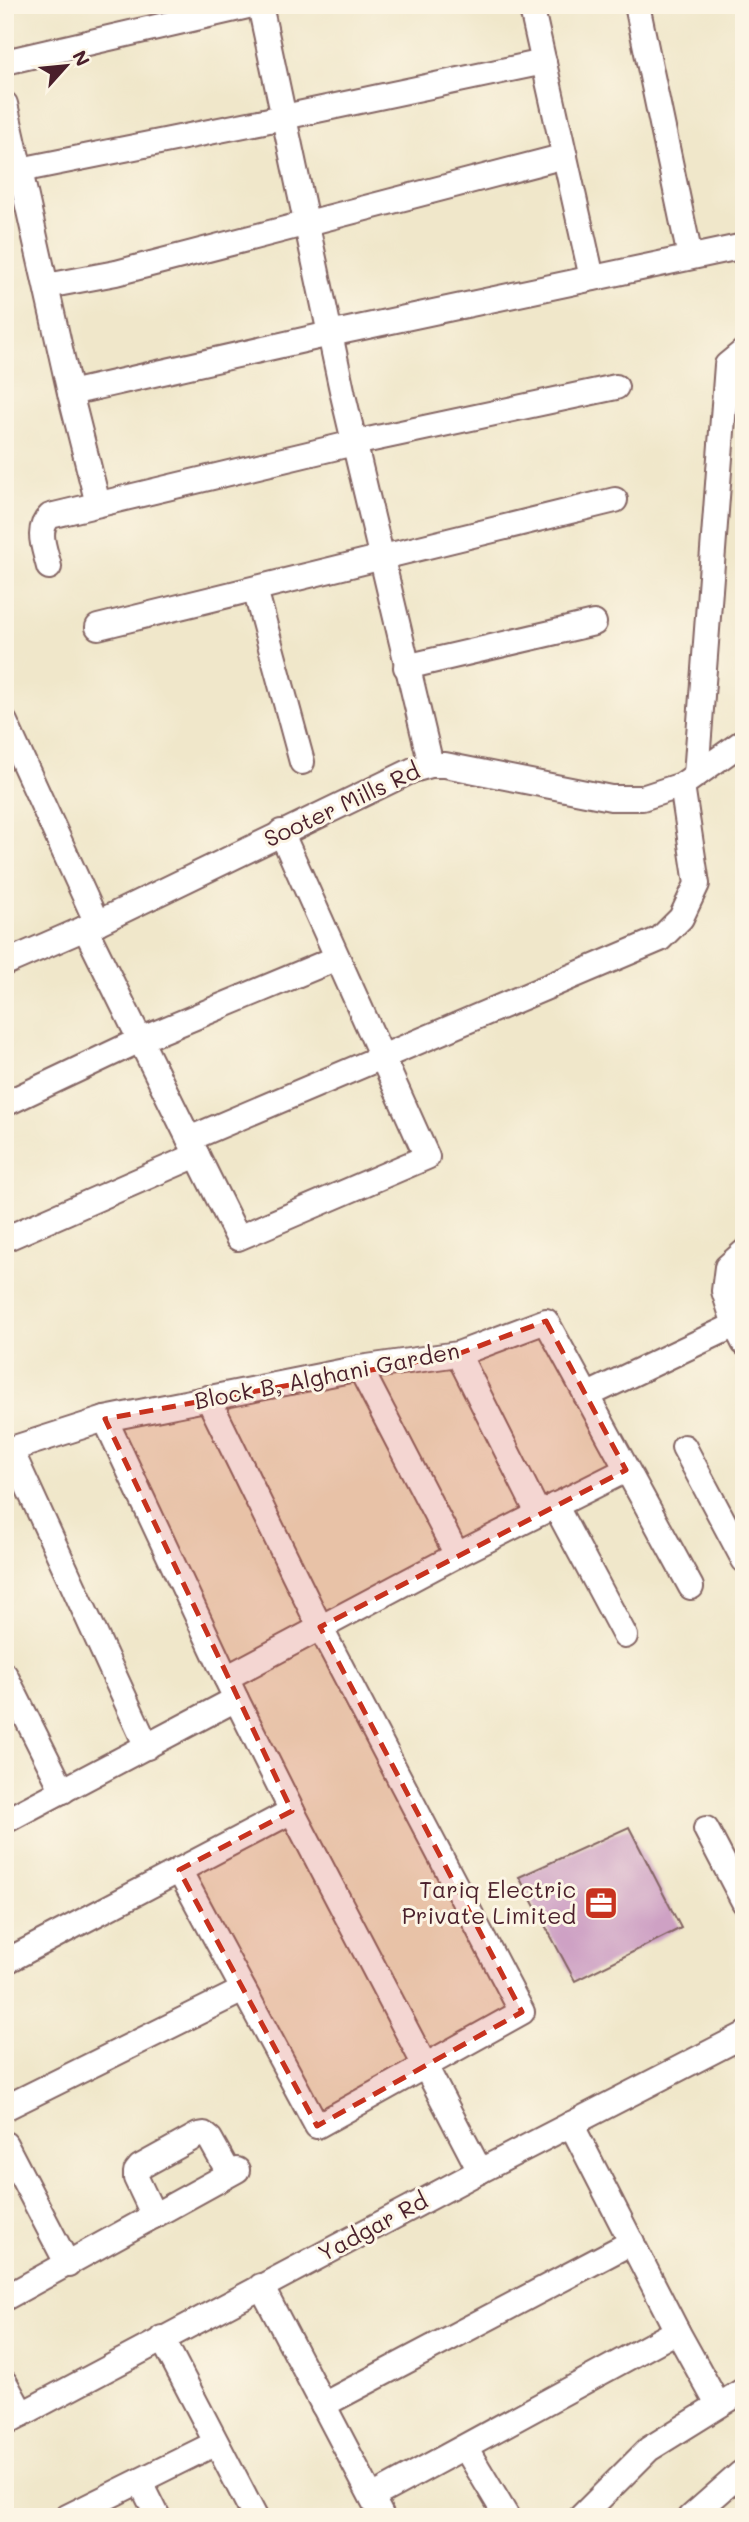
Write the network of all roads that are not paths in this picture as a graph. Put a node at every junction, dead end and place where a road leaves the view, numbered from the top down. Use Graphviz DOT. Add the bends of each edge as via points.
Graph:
graph roads {
  1 [pos="252,5"];
  2 [pos="260,5"];
  3 [pos="531,5"];
  4 [pos="637,5"];
  5 [pos="5,62"];
  6 [pos="544,62"];
  7 [pos="5,104"];
  8 [pos="284,117"];
  9 [pos="565,156"];
  10 [pos="20,170"];
  11 [pos="306,223"];
  12 [pos="744,246"];
  13 [pos="690,257"];
  14 [pos="592,278"];
  15 [pos="47,286"];
  16 [pos="330,334"];
  17 [pos="744,351"];
  18 [pos="616,387"];
  19 [pos="70,393"];
  20 [pos="354,443"];
  21 [pos="615,500"];
  22 [pos="98,504"];
  23 [pos="382,558"];
  24 [pos="49,567"];
  25 [pos="255,589"];
  26 [pos="594,623"];
  27 [pos="98,627"];
  28 [pos="406,667"];
  29 [pos="5,722"];
  30 [pos="744,741"];
  31 [pos="302,762"];
  32 [pos="431,765"];
  33 [pos="689,780"];
  34 [pos="281,832"];
  35 [pos="91,925"];
  36 [pos="337,958"];
  37 [pos="5,963"];
  38 [pos="140,1040"];
  39 [pos="382,1057"];
  40 [pos="5,1104"];
  41 [pos="193,1147"];
  42 [pos="5,1239"];
  43 [pos="744,1252"];
  44 [pos="739,1334"];
  45 [pos="458,1354"];
  46 [pos="360,1368"];
  47 [pos="586,1396"];
  48 [pos="208,1398"];
  49 [pos="105,1419"];
  50 [pos="684,1447"];
  51 [pos="8,1451"];
  52 [pos="626,1470"];
  53 [pos="547,1509"];
  54 [pos="457,1555"];
  55 [pos="744,1560"];
  56 [pos="691,1587"];
  57 [pos="320,1627"];
  58 [pos="625,1636"];
  59 [pos="5,1675"];
  60 [pos="231,1688"];
  61 [pos="147,1747"];
  62 [pos="63,1791"];
  63 [pos="292,1811"];
  64 [pos="5,1821"];
  65 [pos="706,1829"];
  66 [pos="179,1870"];
  67 [pos="744,1902"];
  68 [pos="5,1962"];
  69 [pos="243,1990"];
  70 [pos="744,2035"];
  71 [pos="426,2067"];
  72 [pos="5,2108"];
  73 [pos="571,2124"];
  74 [pos="5,2144"];
  75 [pos="480,2171"];
  76 [pos="154,2216"];
  77 [pos="632,2242"];
  78 [pos="68,2265"];
  79 [pos="261,2286"];
  80 [pos="5,2298"];
  81 [pos="677,2331"];
  82 [pos="162,2338"];
  83 [pos="5,2383"];
  84 [pos="744,2390"];
  85 [pos="323,2405"];
  86 [pos="718,2405"];
  87 [pos="14,2418"];
  88 [pos="216,2443"];
  89 [pos="465,2447"];
  90 [pos="744,2475"];
  91 [pos="140,2481"];
  92 [pos="377,2507"];
  93 [pos="67,2517"];
  94 [pos="158,2517"];
  95 [pos="255,2517"];
  96 [pos="507,2517"];
  97 [pos="580,2517"];
  98 [pos="691,2517"];
  1 -- 5 [label="street"];
  2 -- 8 [label="street"];
  3 -- 6 [label="street"];
  4 -- 13 [label="street"];
  6 -- 8 [label="street"];
  6 -- 9 [label="street"];
  7 -- 10 [label="street"];
  8 -- 10 [label="street"];
  8 -- 11 [label="street"];
  9 -- 11 [label="street"];
  9 -- 14 [label="street"];
  10 -- 15 [label="street"];
  11 -- 15 [label="street" via="116,273"];
  11 -- 16 [label="street"];
  12 -- 13 [label="street"];
  13 -- 14 [label="street"];
  14 -- 16 [label="street"];
  15 -- 19 [label="street"];
  16 -- 19 [label="street"];
  16 -- 20 [label="street"];
  17 -- 33 [label="street" via="727,365"];
  18 -- 20 [label="street"];
  19 -- 22 [label="street"];
  20 -- 22 [label="street"];
  20 -- 23 [label="street"];
  21 -- 23 [label="street"];
  22 -- 24 [label="street" via="50,516 43,523"];
  23 -- 25 [label="street"];
  23 -- 28 [label="street"];
  25 -- 27 [label="street"];
  25 -- 31 [label="street"];
  26 -- 28 [label="street"];
  28 -- 32 [label="street"];
  29 -- 35 [label="street"];
  30 -- 33 [label="street, Sooter Mills Rd"];
  32 -- 33 [label="street, Sooter Mills Rd" via="611,798 642,798"];
  32 -- 34 [label="street, Sooter Mills Rd"];
  33 -- 39 [label="street" via="697,884 681,918 660,939"];
  34 -- 35 [label="street, Sooter Mills Rd"];
  34 -- 36 [label="street"];
  35 -- 37 [label="street, Sooter Mills Rd"];
  35 -- 38 [label="street"];
  36 -- 38 [label="street"];
  36 -- 39 [label="street"];
  38 -- 40 [label="street"];
  38 -- 41 [label="street"];
  39 -- 41 [label="street"];
  39 -- 41 [label="street" via="427,1157 238,1238"];
  41 -- 42 [label="street"];
  43 -- 44 [label="street" via="727,1267 724,1291"];
  44 -- 47 [label="street"];
  45 -- 46 [label="street, Block B, Alghani Garden"];
  45 -- 47 [label="street, Block B, Alghani Garden" via="546,1321"];
  45 -- 53 [label="street"];
  46 -- 48 [label="street, Block B, Alghani Garden"];
  46 -- 54 [label="street"];
  47 -- 52 [label="street"];
  48 -- 49 [label="street, Block B, Alghani Garden"];
  48 -- 57 [label="street"];
  49 -- 51 [label="street, Block B, Alghani Garden"];
  49 -- 60 [label="street"];
  50 -- 55 [label="street"];
  51 -- 61 [label="street"];
  52 -- 53 [label="street"];
  52 -- 56 [label="street"];
  53 -- 54 [label="street"];
  53 -- 58 [label="street"];
  54 -- 57 [label="street"];
  57 -- 60 [label="street"];
  57 -- 71 [label="street" via="522,2012"];
  59 -- 62 [label="street"];
  60 -- 61 [label="street"];
  60 -- 63 [label="street"];
  61 -- 62 [label="street"];
  62 -- 64 [label="street"];
  63 -- 66 [label="street"];
  63 -- 71 [label="street"];
  65 -- 67 [label="street"];
  66 -- 68 [label="street"];
  66 -- 69 [label="street"];
  69 -- 71 [label="street" via="317,2126"];
  69 -- 72 [label="street"];
  70 -- 73 [label="street, Yadgar Rd"];
  71 -- 75 [label="street"];
  73 -- 75 [label="street, Yadgar Rd"];
  73 -- 77 [label="street"];
  74 -- 78 [label="street"];
  75 -- 79 [label="street, Yadgar Rd"];
  76 -- 76 [label="street" via="136,2172 204,2134 233,2171"];
  76 -- 78 [label="street"];
  77 -- 81 [label="street"];
  77 -- 85 [label="street"];
  78 -- 80 [label="street"];
  79 -- 82 [label="street, Yadgar Rd"];
  79 -- 85 [label="street"];
  81 -- 86 [label="street"];
  81 -- 89 [label="street"];
  82 -- 87 [label="street, Yadgar Rd"];
  82 -- 88 [label="street"];
  83 -- 87 [label="street"];
  84 -- 86 [label="street"];
  85 -- 92 [label="street"];
  86 -- 97 [label="street" via="649,2449"];
  88 -- 91 [label="street"];
  88 -- 95 [label="street"];
  89 -- 92 [label="street"];
  89 -- 96 [label="street"];
  90 -- 98 [label="street"];
  91 -- 93 [label="street"];
  91 -- 94 [label="street"];
}
